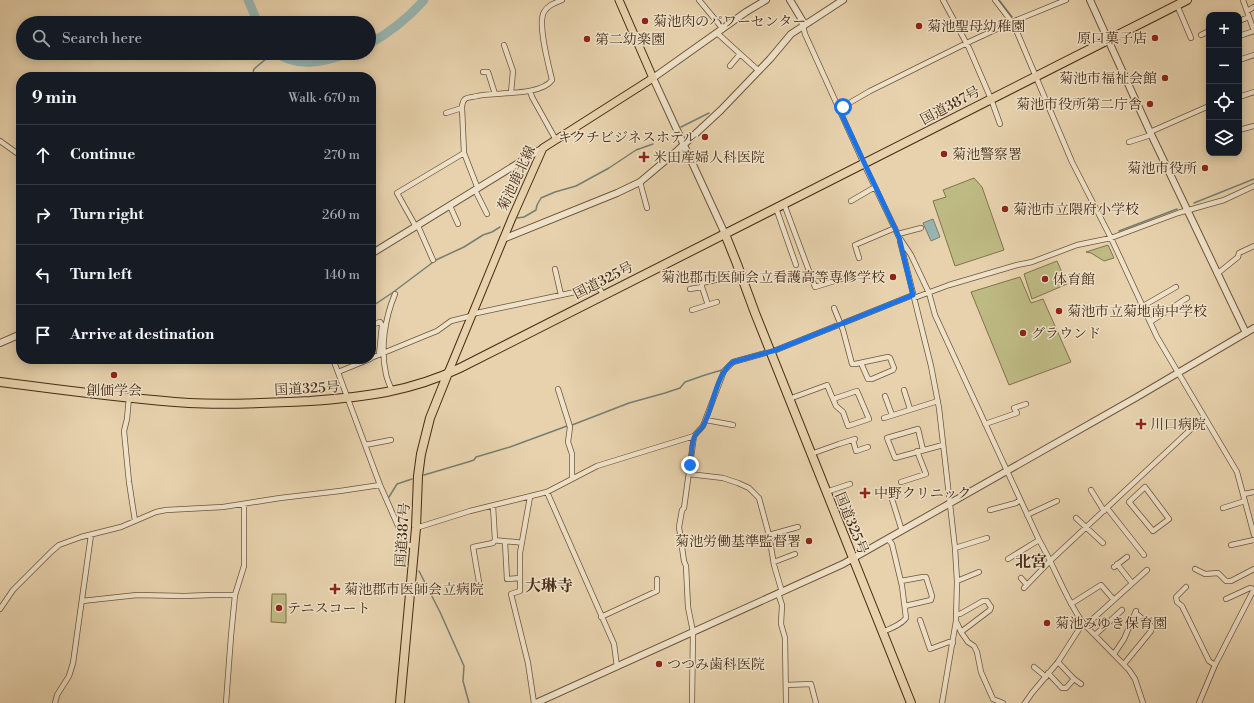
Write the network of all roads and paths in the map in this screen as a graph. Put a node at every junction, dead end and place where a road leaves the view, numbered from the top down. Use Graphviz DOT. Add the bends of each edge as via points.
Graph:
graph roads {
  1 [pos="562,0"];
  2 [pos="619,0"];
  3 [pos="699,0"];
  4 [pos="766,0"];
  5 [pos="790,0"];
  6 [pos="843,0"];
  7 [pos="943,0"];
  8 [pos="995,0"];
  9 [pos="1066,0"];
  10 [pos="1090,0"];
  11 [pos="1242,0"];
  12 [pos="1182,2"];
  13 [pos="1254,6"];
  14 [pos="1247,11"];
  15 [pos="1249,17"];
  16 [pos="1242,20"];
  17 [pos="1012,22"];
  18 [pos="803,26"];
  19 [pos="723,29"];
  20 [pos="717,33"];
  21 [pos="1206,33"];
  22 [pos="1201,34"];
  23 [pos="1242,35"];
  24 [pos="1192,38"];
  25 [pos="1108,40"];
  26 [pos="967,44"];
  27 [pos="504,45"];
  28 [pos="740,54"];
  29 [pos="1254,55"];
  30 [pos="1242,59"];
  31 [pos="730,66"];
  32 [pos="759,71"];
  33 [pos="483,72"];
  34 [pos="1035,76"];
  35 [pos="653,78"];
  36 [pos="530,91"];
  37 [pos="1254,92"];
  38 [pos="510,93"];
  39 [pos="495,94"];
  40 [pos="1242,95"];
  41 [pos="991,99"];
  42 [pos="1206,107"];
  43 [pos="462,108"];
  44 [pos="839,109"];
  45 [pos="446,113"];
  46 [pos="1000,124"];
  47 [pos="1254,126"];
  48 [pos="1242,129"];
  49 [pos="1151,134"];
  50 [pos="556,140"];
  51 [pos="0,141"];
  52 [pos="1129,142"];
  53 [pos="684,144"];
  54 [pos="543,148"];
  55 [pos="16,152"];
  56 [pos="464,153"];
  57 [pos="864,164"];
  58 [pos="640,182"];
  59 [pos="1254,186"];
  60 [pos="875,187"];
  61 [pos="476,189"];
  62 [pos="851,201"];
  63 [pos="450,206"];
  64 [pos="780,206"];
  65 [pos="647,208"];
  66 [pos="1187,211"];
  67 [pos="487,214"];
  68 [pos="458,224"];
  69 [pos="417,227"];
  70 [pos="895,228"];
  71 [pos="921,228"];
  72 [pos="724,234"];
  73 [pos="898,236"];
  74 [pos="1111,238"];
  75 [pos="503,239"];
  76 [pos="1254,246"];
  77 [pos="376,251"];
  78 [pos="859,258"];
  79 [pos="433,260"];
  80 [pos="796,265"];
  81 [pos="555,269"];
  82 [pos="1217,274"];
  83 [pos="741,276"];
  84 [pos="844,278"];
  85 [pos="702,287"];
  86 [pos="1176,287"];
  87 [pos="690,289"];
  88 [pos="928,293"];
  89 [pos="395,294"];
  90 [pos="561,295"];
  91 [pos="604,295"];
  92 [pos="914,297"];
  93 [pos="1187,298"];
  94 [pos="717,302"];
  95 [pos="708,305"];
  96 [pos="1142,306"];
  97 [pos="834,308"];
  98 [pos="692,310"];
  99 [pos="471,315"];
  100 [pos="1150,322"];
  101 [pos="376,323"];
  102 [pos="841,325"];
  103 [pos="1254,328"];
  104 [pos="1246,333"];
  105 [pos="16,336"];
  106 [pos="0,343"];
  107 [pos="771,352"];
  108 [pos="384,353"];
  109 [pos="379,355"];
  110 [pos="376,356"];
  111 [pos="861,363"];
  112 [pos="335,364"];
  113 [pos="358,364"];
  114 [pos="338,372"];
  115 [pos="448,373"];
  116 [pos="1178,373"];
  117 [pos="0,382"];
  118 [pos="558,389"];
  119 [pos="904,390"];
  120 [pos="392,392"];
  121 [pos="885,396"];
  122 [pos="130,397"];
  123 [pos="348,398"];
  124 [pos="789,399"];
  125 [pos="834,400"];
  126 [pos="938,401"];
  127 [pos="1026,404"];
  128 [pos="910,409"];
  129 [pos="892,415"];
  130 [pos="1204,417"];
  131 [pos="884,418"];
  132 [pos="706,420"];
  133 [pos="985,424"];
  134 [pos="733,425"];
  135 [pos="694,436"];
  136 [pos="391,440"];
  137 [pos="365,445"];
  138 [pos="944,445"];
  139 [pos="868,447"];
  140 [pos="923,450"];
  141 [pos="917,452"];
  142 [pos="811,454"];
  143 [pos="1007,471"];
  144 [pos="689,474"];
  145 [pos="572,478"];
  146 [pos="901,482"];
  147 [pos="1133,483"];
  148 [pos="850,484"];
  149 [pos="380,486"];
  150 [pos="1091,490"];
  151 [pos="1140,491"];
  152 [pos="547,492"];
  153 [pos="826,492"];
  154 [pos="1254,492"];
  155 [pos="1244,494"];
  156 [pos="891,496"];
  157 [pos="530,497"];
  158 [pos="1020,500"];
  159 [pos="1057,501"];
  160 [pos="1245,501"];
  161 [pos="244,504"];
  162 [pos="949,504"];
  163 [pos="493,506"];
  164 [pos="1223,508"];
  165 [pos="990,510"];
  166 [pos="1105,510"];
  167 [pos="1027,515"];
  168 [pos="1076,518"];
  169 [pos="134,521"];
  170 [pos="798,527"];
  171 [pos="416,528"];
  172 [pos="1086,528"];
  173 [pos="902,531"];
  174 [pos="1253,531"];
  175 [pos="91,535"];
  176 [pos="769,535"];
  177 [pos="987,538"];
  178 [pos="888,539"];
  179 [pos="495,540"];
  180 [pos="1039,540"];
  181 [pos="1254,540"];
  182 [pos="505,542"];
  183 [pos="522,543"];
  184 [pos="1103,543"];
  185 [pos="1231,544"];
  186 [pos="415,547"];
  187 [pos="955,548"];
  188 [pos="795,554"];
  189 [pos="1127,556"];
  190 [pos="1144,556"];
  191 [pos="853,559"];
  192 [pos="1008,559"];
  193 [pos="1051,560"];
  194 [pos="774,562"];
  195 [pos="1195,569"];
  196 [pos="1254,569"];
  197 [pos="1147,570"];
  198 [pos="979,572"];
  199 [pos="520,578"];
  200 [pos="1021,578"];
  201 [pos="657,579"];
  202 [pos="901,581"];
  203 [pos="957,581"];
  204 [pos="1132,583"];
  205 [pos="1186,587"];
  206 [pos="480,588"];
  207 [pos="1254,589"];
  208 [pos="780,593"];
  209 [pos="235,595"];
  210 [pos="1226,599"];
  211 [pos="1114,600"];
  212 [pos="82,601"];
  213 [pos="1071,604"];
  214 [pos="905,606"];
  215 [pos="0,609"];
  216 [pos="1122,610"];
  217 [pos="956,614"];
  218 [pos="601,617"];
  219 [pos="920,620"];
  220 [pos="956,621"];
  221 [pos="1084,625"];
  222 [pos="693,632"];
  223 [pos="882,632"];
  224 [pos="961,632"];
  225 [pos="1095,635"];
  226 [pos="953,643"];
  227 [pos="1114,654"];
  228 [pos="1058,662"];
  229 [pos="1124,664"];
  230 [pos="1215,665"];
  231 [pos="617,667"];
  232 [pos="1034,667"];
  233 [pos="1047,675"];
  234 [pos="1074,678"];
  235 [pos="1081,684"];
  236 [pos="786,685"];
  237 [pos="55,703"];
  238 [pos="226,703"];
  239 [pos="400,703"];
  240 [pos="535,703"];
  241 [pos="692,703"];
  242 [pos="786,703"];
  243 [pos="816,703"];
  244 [pos="911,703"];
  245 [pos="942,703"];
  246 [pos="1003,703"];
  247 [pos="1025,703"];
  248 [pos="1143,703"];
  249 [pos="1200,703"];
  1 -- 36 [label="street" via="549,5 543,13 542,20 552,80 545,86"];
  2 -- 35 [label="main road"];
  3 -- 19 [label="street"];
  4 -- 19 [label="street"];
  5 -- 18 [label="street"];
  6 -- 18 [label="street"];
  7 -- 26 [label="street"];
  8 -- 17 [label="street"];
  9 -- 17 [label="street"];
  10 -- 25 [label="street"];
  11 -- 14 [label="street"];
  12 -- 24 [label="street"];
  12 -- 25 [label="highway, 国道387号"];
  13 -- 14 [label="street"];
  14 -- 15 [label="street"];
  15 -- 16 [label="street"];
  15 -- 23 [label="street" via="1254,31"];
  17 -- 26 [label="street"];
  17 -- 34 [label="street"];
  18 -- 32 [label="street" via="791,34"];
  18 -- 44 [label="street"];
  19 -- 20 [label="street"];
  20 -- 28 [label="street"];
  20 -- 35 [label="street"];
  21 -- 22 [label="street"];
  25 -- 34 [label="highway, 国道387号"];
  25 -- 49 [label="street"];
  26 -- 41 [label="street"];
  26 -- 44 [label="street" via="870,91"];
  27 -- 38 [label="street" via="513,71"];
  28 -- 31 [label="street"];
  28 -- 32 [label="street"];
  29 -- 30 [label="street"];
  32 -- 53 [label="street"];
  33 -- 39 [label="street" via="488,72"];
  34 -- 41 [label="highway, 国道387号"];
  34 -- 74 [label="street" via="1072,162"];
  35 -- 50 [label="main road, 菊池鹿北線"];
  35 -- 53 [label="street"];
  36 -- 38 [label="street"];
  36 -- 50 [label="street"];
  37 -- 40 [label="street"];
  38 -- 39 [label="street"];
  39 -- 43 [label="street" via="465,99"];
  41 -- 46 [label="street"];
  41 -- 57 [label="highway, 国道387号"];
  42 -- 49 [label="street"];
  43 -- 45 [label="street"];
  43 -- 56 [label="street"];
  44 -- 57 [label="street"];
  47 -- 48 [label="street"];
  49 -- 52 [label="street"];
  49 -- 66 [label="street"];
  50 -- 54 [label="main road, 菊池鹿北線"];
  51 -- 55 [label="street"];
  53 -- 58 [label="street"];
  53 -- 72 [label="street"];
  54 -- 61 [label="street"];
  54 -- 75 [label="main road, 菊池鹿北線"];
  56 -- 61 [label="street"];
  56 -- 69 [label="street" via="397,193"];
  57 -- 60 [label="street"];
  57 -- 64 [label="highway, 国道387号"];
  58 -- 65 [label="street"];
  58 -- 75 [label="street"];
  59 -- 66 [label="street" via="1224,200"];
  60 -- 62 [label="street"];
  60 -- 70 [label="street"];
  61 -- 63 [label="street"];
  61 -- 67 [label="street"];
  63 -- 68 [label="street"];
  63 -- 69 [label="street"];
  64 -- 72 [label="highway, 国道387号"];
  64 -- 80 [label="street"];
  64 -- 84 [label="street" via="815,287"];
  66 -- 74 [label="street"];
  66 -- 82 [label="street"];
  69 -- 77 [label="street"];
  69 -- 79 [label="street"];
  70 -- 73 [label="street"];
  70 -- 78 [label="street" via="855,245"];
  71 -- 73 [label="street"];
  72 -- 83 [label="highway, 国道325号"];
  72 -- 91 [label="highway, 国道325号"];
  73 -- 88 [label="street" via="911,255"];
  73 -- 92 [label="street"];
  74 -- 88 [label="street" via="1077,245 1032,262"];
  74 -- 96 [label="street"];
  75 -- 99 [label="main road, 菊池鹿北線"];
  76 -- 82 [label="street" via="1239,253 1238,257"];
  81 -- 90 [label="street"];
  82 -- 104 [label="street"];
  83 -- 85 [label="street" via="704,282"];
  83 -- 107 [label="highway, 国道325号"];
  85 -- 87 [label="street"];
  85 -- 95 [label="street"];
  86 -- 96 [label="street"];
  88 -- 92 [label="street"];
  88 -- 133 [label="street"];
  89 -- 108 [label="street" via="386,324"];
  90 -- 91 [label="street" via="594,288 601,290"];
  90 -- 99 [label="street"];
  91 -- 115 [label="highway, 国道325号"];
  92 -- 102 [label="street"];
  92 -- 126 [label="street"];
  93 -- 100 [label="street"];
  94 -- 95 [label="street"];
  95 -- 98 [label="street"];
  96 -- 100 [label="street"];
  97 -- 102 [label="street"];
  99 -- 108 [label="street" via="451,321 437,331"];
  99 -- 115 [label="main road, 菊池鹿北線"];
  100 -- 116 [label="street"];
  101 -- 109 [label="street" via="380,322 382,325"];
  102 -- 107 [label="street"];
  102 -- 111 [label="street" via="852,364"];
  103 -- 104 [label="street"];
  104 -- 116 [label="street"];
  105 -- 106 [label="street"];
  107 -- 124 [label="highway, 国道325号"];
  107 -- 132 [label="street" via="729,365 724,371"];
  108 -- 109 [label="street"];
  108 -- 120 [label="street" via="386,374"];
  109 -- 110 [label="street"];
  111 -- 111 [label="street" via="890,358 894,368 868,379"];
  112 -- 114 [label="street"];
  113 -- 114 [label="street"];
  114 -- 123 [label="street"];
  115 -- 120 [label="highway, 国道325号"];
  115 -- 171 [label="highway, 国道387号" via="430,418 421,454"];
  116 -- 130 [label="street"];
  116 -- 143 [label="street"];
  117 -- 122 [label="highway, 国道325号"];
  118 -- 145 [label="street" via="570,427 568,442 572,454"];
  119 -- 128 [label="street"];
  120 -- 123 [label="highway, 国道325号"];
  121 -- 129 [label="street"];
  122 -- 123 [label="highway, 国道325号" via="234,404"];
  122 -- 169 [label="street" via="124,431"];
  123 -- 137 [label="street"];
  124 -- 125 [label="street" via="827,385"];
  124 -- 142 [label="highway, 国道325号"];
  125 -- 125 [label="street" via="843,412 848,426 869,419 857,391"];
  126 -- 128 [label="street"];
  126 -- 138 [label="street"];
  127 -- 133 [label="street" via="1014,408 1017,414"];
  128 -- 129 [label="street"];
  129 -- 131 [label="street"];
  130 -- 147 [label="street"];
  130 -- 155 [label="street" via="1237,472"];
  132 -- 134 [label="street"];
  132 -- 135 [label="street"];
  133 -- 143 [label="street"];
  135 -- 144 [label="street"];
  135 -- 145 [label="street" via="597,466"];
  136 -- 137 [label="street"];
  137 -- 149 [label="street"];
  138 -- 140 [label="street"];
  138 -- 162 [label="street"];
  139 -- 142 [label="street" via="856,451 854,439"];
  140 -- 141 [label="street"];
  140 -- 141 [label="street" via="918,429 888,438 895,458"];
  141 -- 146 [label="street" via="926,474"];
  142 -- 153 [label="highway, 国道325号"];
  143 -- 158 [label="street"];
  143 -- 162 [label="street"];
  144 -- 176 [label="street" via="723,478 749,488 759,498"];
  144 -- 222 [label="street" via="680,527"];
  145 -- 152 [label="street"];
  147 -- 151 [label="street"];
  147 -- 166 [label="street"];
  148 -- 153 [label="street"];
  149 -- 161 [label="street"];
  149 -- 186 [label="street" via="406,544"];
  150 -- 166 [label="street"];
  151 -- 151 [label="street" via="1129,502 1153,531 1169,518 1145,487"];
  152 -- 157 [label="street"];
  152 -- 218 [label="street"];
  153 -- 191 [label="highway, 国道325号"];
  154 -- 155 [label="street"];
  155 -- 160 [label="street"];
  156 -- 173 [label="street"];
  157 -- 163 [label="street"];
  157 -- 183 [label="street"];
  158 -- 165 [label="street"];
  158 -- 167 [label="street"];
  159 -- 167 [label="street"];
  160 -- 164 [label="street"];
  160 -- 174 [label="street"];
  161 -- 169 [label="street" via="166,510"];
  161 -- 209 [label="street" via="244,561"];
  162 -- 173 [label="street"];
  162 -- 187 [label="street"];
  163 -- 171 [label="street"];
  163 -- 179 [label="street"];
  166 -- 172 [label="street"];
  166 -- 190 [label="street"];
  167 -- 180 [label="street"];
  168 -- 172 [label="street"];
  169 -- 175 [label="street"];
  170 -- 176 [label="street"];
  171 -- 186 [label="highway, 国道387号"];
  172 -- 184 [label="street"];
  172 -- 193 [label="street"];
  173 -- 178 [label="street"];
  175 -- 212 [label="street"];
  175 -- 215 [label="street" via="59,545 13,590"];
  176 -- 194 [label="street"];
  177 -- 187 [label="street"];
  178 -- 191 [label="street"];
  178 -- 202 [label="street" via="892,544"];
  179 -- 182 [label="street"];
  179 -- 206 [label="street" via="493,543 473,547"];
  180 -- 192 [label="street"];
  180 -- 193 [label="street"];
  181 -- 185 [label="street"];
  182 -- 183 [label="street" via="509,540"];
  182 -- 199 [label="street" via="507,579"];
  183 -- 199 [label="street"];
  186 -- 239 [label="highway, 国道387号"];
  187 -- 203 [label="street"];
  188 -- 194 [label="street"];
  189 -- 204 [label="street" via="1116,565"];
  191 -- 208 [label="street"];
  191 -- 223 [label="highway, 国道325号"];
  193 -- 200 [label="street" via="1026,586"];
  193 -- 213 [label="street"];
  194 -- 208 [label="street"];
  195 -- 196 [label="street" via="1218,573 1226,581"];
  197 -- 204 [label="street"];
  198 -- 203 [label="street"];
  199 -- 240 [label="street" via="520,591 510,594 528,663"];
  201 -- 218 [label="street" via="657,591"];
  202 -- 214 [label="street"];
  202 -- 214 [label="street" via="926,577 932,596 931,600"];
  203 -- 217 [label="street"];
  204 -- 211 [label="street"];
  205 -- 230 [label="street" via="1176,597 1177,602 1182,606 1209,661"];
  207 -- 210 [label="street" via="1250,588"];
  207 -- 230 [label="street"];
  208 -- 222 [label="street"];
  208 -- 236 [label="street" via="781,624 785,638"];
  209 -- 212 [label="street" via="137,595"];
  209 -- 238 [label="street"];
  211 -- 213 [label="street" via="1101,585"];
  211 -- 221 [label="street"];
  212 -- 237 [label="street" via="73,663"];
  213 -- 221 [label="street"];
  214 -- 223 [label="street" via="904,621"];
  216 -- 225 [label="street"];
  217 -- 220 [label="street"];
  217 -- 224 [label="street" via="983,601 987,601 991,607"];
  218 -- 231 [label="street" via="614,644"];
  219 -- 226 [label="street" via="930,649"];
  220 -- 224 [label="street"];
  220 -- 226 [label="street"];
  221 -- 225 [label="street"];
  221 -- 228 [label="street"];
  222 -- 231 [label="street"];
  222 -- 241 [label="street"];
  223 -- 244 [label="highway, 国道325号"];
  224 -- 246 [label="street" via="977,652 981,672 993,699"];
  225 -- 227 [label="street"];
  226 -- 245 [label="street"];
  227 -- 229 [label="street"];
  227 -- 229 [label="street" via="1137,613 1151,626 1151,631"];
  228 -- 233 [label="street"];
  228 -- 234 [label="street"];
  229 -- 248 [label="street" via="1135,679"];
  230 -- 249 [label="street"];
  231 -- 240 [label="street"];
  232 -- 233 [label="street"];
  233 -- 234 [label="street" via="1062,688 1066,688"];
  233 -- 247 [label="street"];
  234 -- 235 [label="street"];
  236 -- 242 [label="street"];
  236 -- 243 [label="street" via="811,684"];
}
